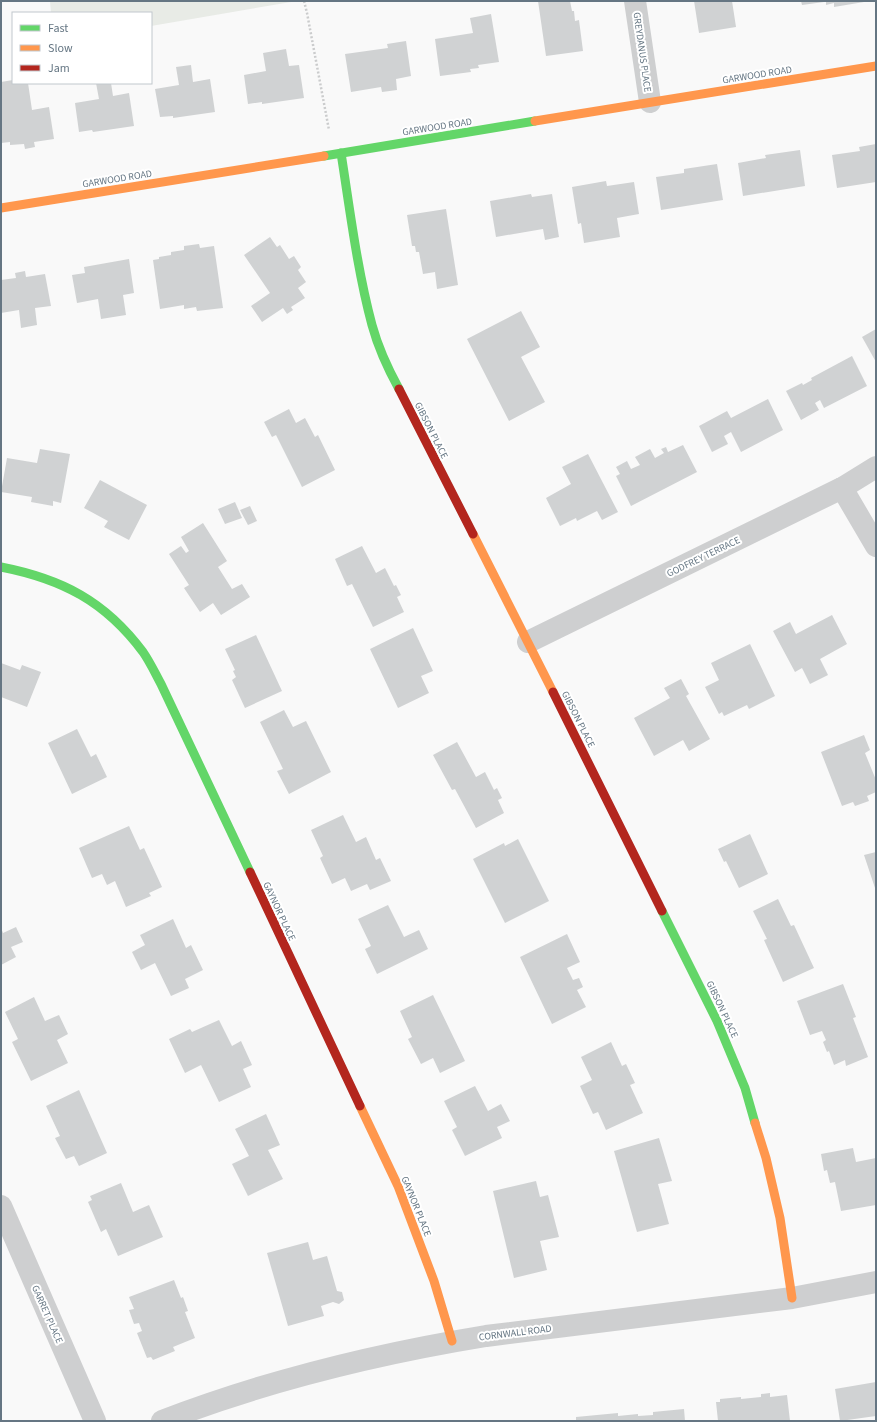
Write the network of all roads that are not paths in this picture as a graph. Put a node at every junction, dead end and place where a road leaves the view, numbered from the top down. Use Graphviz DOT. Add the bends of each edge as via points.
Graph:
graph roads {
  1 [pos="636,1"];
  2 [pos="876,66"];
  3 [pos="650,102"];
  4 [pos="337,153"];
  5 [pos="1,208"];
  6 [pos="876,467"];
  7 [pos="842,488"];
  8 [pos="876,546"];
  9 [pos="1,567"];
  10 [pos="528,642"];
  11 [pos="1,1206"];
  12 [pos="876,1282"];
  13 [pos="792,1298"];
  14 [pos="452,1341"];
  15 [pos="188,1417"];
  16 [pos="95,1421"];
  17 [pos="162,1421"];
  1 -- 3 [label="street, GREYDANUS PLACE"];
  2 -- 3 [label="street, GARWOOD ROAD"];
  3 -- 4 [label="street, GARWOOD ROAD"];
  4 -- 5 [label="street, GARWOOD ROAD"];
  4 -- 10 [label="street, GIBSON PLACE" via="363,287 372,326 385,362"];
  6 -- 7 [label="street, GODFREY TERRACE"];
  7 -- 8 [label="street"];
  7 -- 10 [label="street, GODFREY TERRACE"];
  9 -- 14 [label="street, GAYNOR PLACE" via="25,571 58,582 90,599 119,623 144,653 161,684 398,1186 434,1281"];
  10 -- 13 [label="street, GIBSON PLACE" via="717,1020 742,1081 766,1158 780,1218"];
  11 -- 16 [label="street, GARRET PLACE"];
  12 -- 13 [label="street, CORNWALL ROAD"];
  13 -- 14 [label="street, CORNWALL ROAD"];
  14 -- 15 [label="street, CORNWALL ROAD" via="340,1366 226,1398"];
  15 -- 17 [label="street, CORNWALL ROAD"];
}
